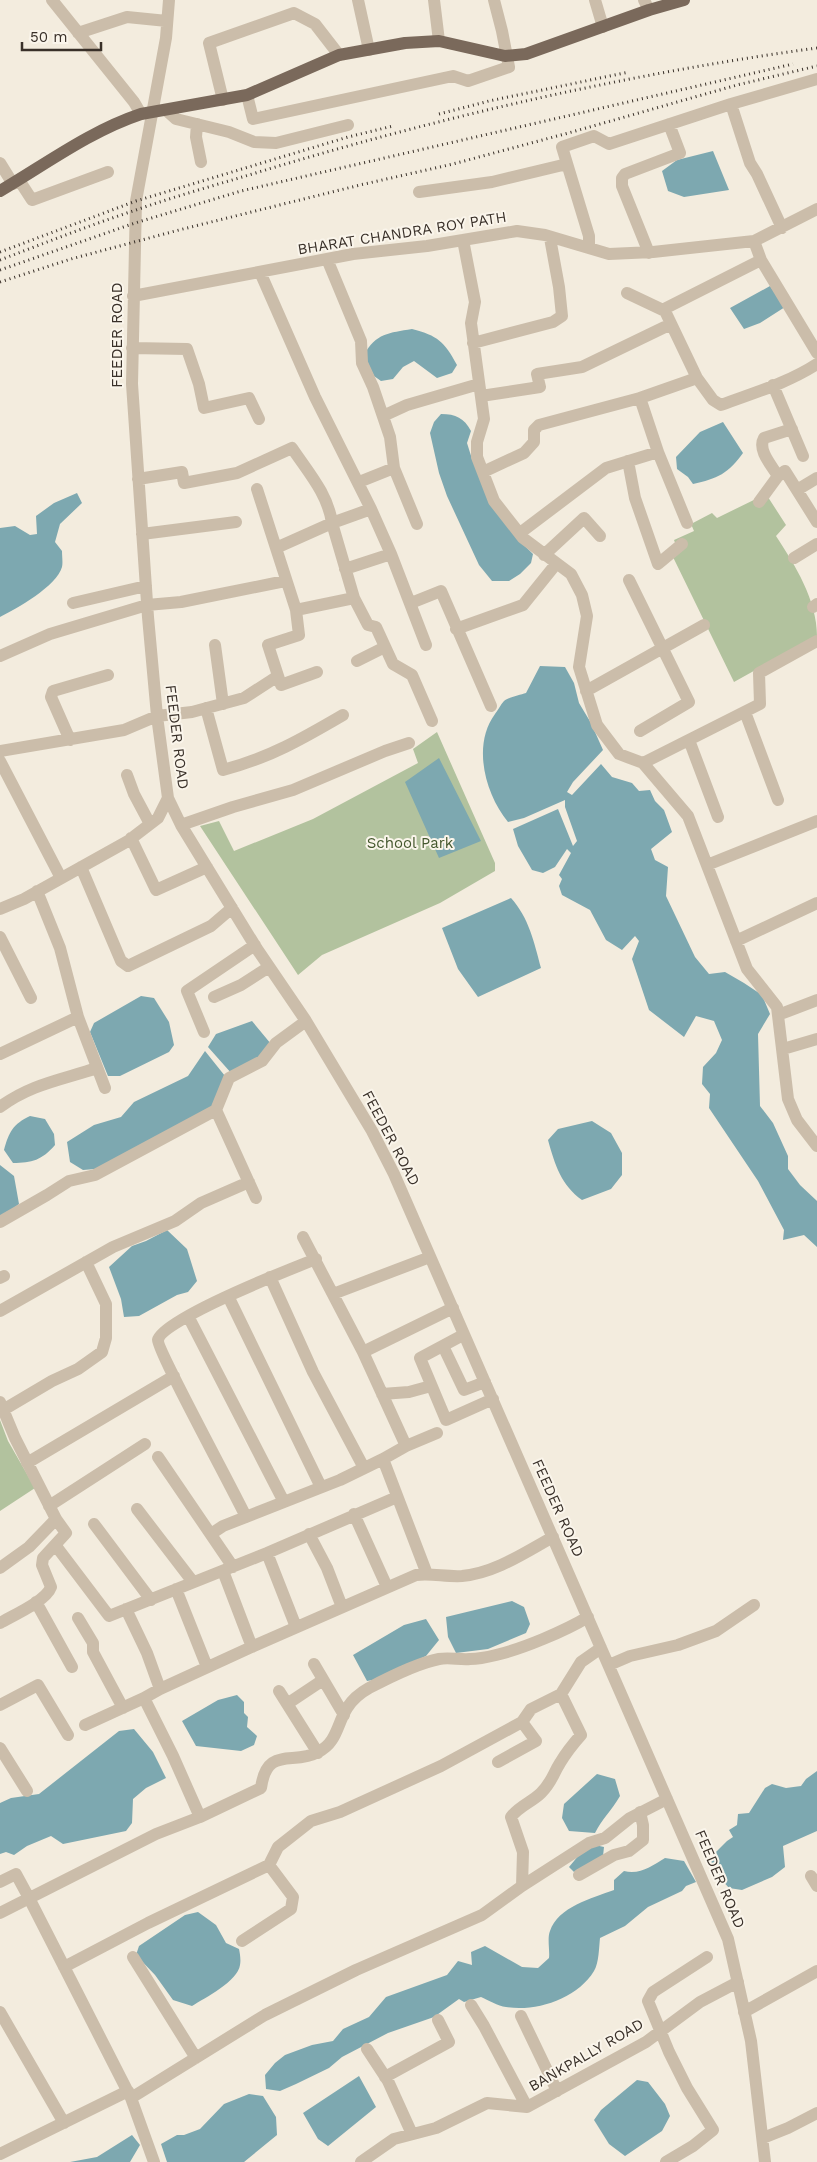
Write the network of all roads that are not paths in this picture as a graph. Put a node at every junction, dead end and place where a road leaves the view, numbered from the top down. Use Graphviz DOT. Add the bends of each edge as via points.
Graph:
graph roads {
  1 [pos="52,0"];
  2 [pos="170,0"];
  3 [pos="358,0"];
  4 [pos="434,0"];
  5 [pos="494,0"];
  6 [pos="595,0"];
  7 [pos="684,0"];
  8 [pos="646,5"];
  9 [pos="168,21"];
  10 [pos="603,26"];
  11 [pos="78,33"];
  12 [pos="439,42"];
  13 [pos="369,50"];
  14 [pos="339,55"];
  15 [pos="505,56"];
  16 [pos="817,78"];
  17 [pos="247,95"];
  18 [pos="223,100"];
  19 [pos="731,104"];
  20 [pos="166,110"];
  21 [pos="147,113"];
  22 [pos="197,124"];
  23 [pos="669,124"];
  24 [pos="348,125"];
  25 [pos="201,162"];
  26 [pos="0,163"];
  27 [pos="567,164"];
  28 [pos="108,172"];
  29 [pos="16,182"];
  30 [pos="0,191"];
  31 [pos="420,192"];
  32 [pos="817,210"];
  33 [pos="782,228"];
  34 [pos="550,238"];
  35 [pos="463,240"];
  36 [pos="754,242"];
  37 [pos="589,248"];
  38 [pos="649,252"];
  39 [pos="327,259"];
  40 [pos="760,260"];
  41 [pos="260,272"];
  42 [pos="627,293"];
  43 [pos="133,296"];
  44 [pos="665,311"];
  45 [pos="671,324"];
  46 [pos="474,343"];
  47 [pos="132,348"];
  48 [pos="817,352"];
  49 [pos="817,364"];
  50 [pos="698,378"];
  51 [pos="773,386"];
  52 [pos="480,390"];
  53 [pos="640,398"];
  54 [pos="383,416"];
  55 [pos="259,419"];
  56 [pos="792,429"];
  57 [pos="658,452"];
  58 [pos="803,456"];
  59 [pos="628,461"];
  60 [pos="394,468"];
  61 [pos="483,472"];
  62 [pos="778,476"];
  63 [pos="817,478"];
  64 [pos="138,479"];
  65 [pos="359,482"];
  66 [pos="257,489"];
  67 [pos="796,490"];
  68 [pos="759,502"];
  69 [pos="371,509"];
  70 [pos="236,522"];
  71 [pos="817,522"];
  72 [pos="332,523"];
  73 [pos="687,523"];
  74 [pos="417,524"];
  75 [pos="142,534"];
  76 [pos="520,534"];
  77 [pos="600,536"];
  78 [pos="682,544"];
  79 [pos="817,544"];
  80 [pos="276,548"];
  81 [pos="392,554"];
  82 [pos="544,555"];
  83 [pos="794,558"];
  84 [pos="556,564"];
  85 [pos="345,569"];
  86 [pos="629,580"];
  87 [pos="285,581"];
  88 [pos="146,586"];
  89 [pos="354,598"];
  90 [pos="73,603"];
  91 [pos="411,603"];
  92 [pos="147,605"];
  93 [pos="296,610"];
  94 [pos="704,625"];
  95 [pos="456,629"];
  96 [pos="817,641"];
  97 [pos="426,645"];
  98 [pos="215,646"];
  99 [pos="385,647"];
  100 [pos="662,647"];
  101 [pos="0,656"];
  102 [pos="357,661"];
  103 [pos="317,672"];
  104 [pos="108,675"];
  105 [pos="278,676"];
  106 [pos="586,690"];
  107 [pos="223,704"];
  108 [pos="491,706"];
  109 [pos="206,708"];
  110 [pos="745,712"];
  111 [pos="343,715"];
  112 [pos="157,716"];
  113 [pos="432,721"];
  114 [pos="640,731"];
  115 [pos="70,740"];
  116 [pos="689,740"];
  117 [pos="409,742"];
  118 [pos="0,751"];
  119 [pos="0,761"];
  120 [pos="643,763"];
  121 [pos="127,775"];
  122 [pos="168,798"];
  123 [pos="778,800"];
  124 [pos="718,817"];
  125 [pos="817,821"];
  126 [pos="150,824"];
  127 [pos="181,825"];
  128 [pos="131,838"];
  129 [pos="707,865"];
  130 [pos="81,867"];
  131 [pos="207,867"];
  132 [pos="61,878"];
  133 [pos="37,891"];
  134 [pos="817,903"];
  135 [pos="232,908"];
  136 [pos="0,909"];
  137 [pos="0,937"];
  138 [pos="736,941"];
  139 [pos="255,945"];
  140 [pos="269,967"];
  141 [pos="214,997"];
  142 [pos="31,998"];
  143 [pos="817,1000"];
  144 [pos="778,1015"];
  145 [pos="78,1017"];
  146 [pos="306,1021"];
  147 [pos="204,1032"];
  148 [pos="817,1039"];
  149 [pos="783,1049"];
  150 [pos="0,1054"];
  151 [pos="97,1068"];
  152 [pos="105,1088"];
  153 [pos="0,1107"];
  154 [pos="216,1110"];
  155 [pos="817,1146"];
  156 [pos="248,1182"];
  157 [pos="256,1198"];
  158 [pos="0,1222"];
  159 [pos="303,1237"];
  160 [pos="430,1257"];
  161 [pos="316,1259"];
  162 [pos="86,1262"];
  163 [pos="270,1277"];
  164 [pos="332,1294"];
  165 [pos="228,1296"];
  166 [pos="452,1308"];
  167 [pos="0,1311"];
  168 [pos="188,1316"];
  169 [pos="463,1335"];
  170 [pos="443,1346"];
  171 [pos="363,1352"];
  172 [pos="174,1376"];
  173 [pos="485,1382"];
  174 [pos="430,1386"];
  175 [pos="382,1394"];
  176 [pos="492,1399"];
  177 [pos="2,1406"];
  178 [pos="437,1434"];
  179 [pos="146,1444"];
  180 [pos="406,1446"];
  181 [pos="158,1457"];
  182 [pos="383,1460"];
  183 [pos="27,1463"];
  184 [pos="364,1468"];
  185 [pos="321,1487"];
  186 [pos="397,1497"];
  187 [pos="284,1502"];
  188 [pos="49,1506"];
  189 [pos="137,1509"];
  190 [pos="354,1514"];
  191 [pos="246,1517"];
  192 [pos="56,1519"];
  193 [pos="94,1524"];
  194 [pos="211,1534"];
  195 [pos="309,1534"];
  196 [pos="553,1537"];
  197 [pos="56,1546"];
  198 [pos="267,1553"];
  199 [pos="0,1568"];
  200 [pos="228,1569"];
  201 [pos="427,1574"];
  202 [pos="193,1582"];
  203 [pos="387,1587"];
  204 [pos="176,1589"];
  205 [pos="151,1600"];
  206 [pos="36,1602"];
  207 [pos="754,1605"];
  208 [pos="342,1607"];
  209 [pos="126,1609"];
  210 [pos="588,1617"];
  211 [pos="78,1618"];
  212 [pos="0,1623"];
  213 [pos="296,1627"];
  214 [pos="252,1647"];
  215 [pos="601,1648"];
  216 [pos="314,1664"];
  217 [pos="609,1665"];
  218 [pos="72,1667"];
  219 [pos="207,1668"];
  220 [pos="323,1680"];
  221 [pos="160,1689"];
  222 [pos="279,1691"];
  223 [pos="561,1694"];
  224 [pos="144,1698"];
  225 [pos="287,1704"];
  226 [pos="0,1705"];
  227 [pos="123,1708"];
  228 [pos="344,1715"];
  229 [pos="522,1722"];
  230 [pos="86,1726"];
  231 [pos="68,1735"];
  232 [pos="0,1748"];
  233 [pos="318,1752"];
  234 [pos="498,1762"];
  235 [pos="27,1791"];
  236 [pos="668,1799"];
  237 [pos="640,1812"];
  238 [pos="200,1817"];
  239 [pos="269,1865"];
  240 [pos="579,1875"];
  241 [pos="0,1882"];
  242 [pos="522,1886"];
  243 [pos="29,1898"];
  244 [pos="0,1913"];
  245 [pos="242,1941"];
  246 [pos="133,1957"];
  247 [pos="707,1957"];
  248 [pos="64,1967"];
  249 [pos="817,1972"];
  250 [pos="738,1982"];
  251 [pos="471,2005"];
  252 [pos="0,2012"];
  253 [pos="744,2012"];
  254 [pos="521,2016"];
  255 [pos="438,2020"];
  256 [pos="660,2031"];
  257 [pos="367,2049"];
  258 [pos="196,2058"];
  259 [pos="385,2077"];
  260 [pos="557,2091"];
  261 [pos="130,2095"];
  262 [pos="528,2107"];
  263 [pos="817,2113"];
  264 [pos="64,2123"];
  265 [pos="412,2134"];
  266 [pos="762,2138"];
  267 [pos="0,2154"];
  268 [pos="151,2161"];
  269 [pos="360,2162"];
  270 [pos="666,2162"];
  271 [pos="765,2162"];
  1 -- 11 [label="street"];
  2 -- 9 [label="street, FEEDER ROAD"];
  3 -- 13 [label="street"];
  4 -- 12 [label="street"];
  5 -- 15 [label="street"];
  6 -- 10 [label="street"];
  7 -- 8 [label="main road"];
  8 -- 10 [label="main road"];
  9 -- 11 [label="street" via="127,17"];
  9 -- 21 [label="street, FEEDER ROAD"];
  10 -- 15 [label="main road" via="543,49"];
  11 -- 21 [label="street" via="134,102"];
  12 -- 13 [label="main road" via="405,43"];
  12 -- 15 [label="main road"];
  13 -- 14 [label="main road"];
  14 -- 17 [label="main road"];
  14 -- 18 [label="street" via="315,24 294,13 209,43"];
  15 -- 17 [label="street" via="509,68 468,81 453,76 253,119"];
  16 -- 19 [label="street"];
  17 -- 18 [label="main road"];
  18 -- 20 [label="main road"];
  19 -- 23 [label="street"];
  19 -- 33 [label="street" via="750,163"];
  20 -- 21 [label="main road"];
  20 -- 22 [label="street" via="176,119"];
  21 -- 29 [label="main road" via="103,130"];
  21 -- 43 [label="street, FEEDER ROAD" via="136,201"];
  22 -- 24 [label="street" via="254,142 276,143"];
  22 -- 25 [label="street"];
  23 -- 27 [label="street" via="608,144 594,136 562,147"];
  23 -- 38 [label="street" via="680,152 622,178 622,186"];
  26 -- 29 [label="street"];
  27 -- 31 [label="street" via="492,182"];
  27 -- 37 [label="street" via="589,236"];
  28 -- 29 [label="street" via="32,200"];
  29 -- 30 [label="main road"];
  32 -- 33 [label="street, BHARAT CHANDRA ROY PATH"];
  33 -- 36 [label="street, BHARAT CHANDRA ROY PATH"];
  34 -- 35 [label="street, BHARAT CHANDRA ROY PATH" via="517,232"];
  34 -- 37 [label="street, BHARAT CHANDRA ROY PATH"];
  34 -- 46 [label="street" via="562,316 553,322"];
  35 -- 39 [label="street, BHARAT CHANDRA ROY PATH"];
  35 -- 46 [label="street" via="474,302 471,323"];
  36 -- 38 [label="street, BHARAT CHANDRA ROY PATH"];
  36 -- 40 [label="street"];
  37 -- 38 [label="street, BHARAT CHANDRA ROY PATH" via="609,254"];
  39 -- 41 [label="street, BHARAT CHANDRA ROY PATH"];
  39 -- 54 [label="street" via="361,341 362,363"];
  40 -- 44 [label="street"];
  40 -- 48 [label="street"];
  41 -- 43 [label="street, BHARAT CHANDRA ROY PATH"];
  41 -- 65 [label="street" via="315,397"];
  42 -- 44 [label="street"];
  43 -- 47 [label="street, FEEDER ROAD"];
  44 -- 45 [label="street"];
  45 -- 50 [label="street"];
  45 -- 52 [label="street" via="582,367 537,374 540,387"];
  46 -- 52 [label="street"];
  47 -- 55 [label="street" via="187,348 200,384 204,408 249,398"];
  47 -- 64 [label="street, FEEDER ROAD"];
  49 -- 51 [label="street"];
  50 -- 51 [label="street" via="713,400 721,405"];
  50 -- 53 [label="street"];
  51 -- 56 [label="street"];
  52 -- 54 [label="street" via="407,405"];
  52 -- 61 [label="street" via="484,419 477,442 477,457"];
  53 -- 57 [label="street"];
  53 -- 61 [label="street" via="539,425 534,430 534,442 524,453"];
  54 -- 60 [label="street" via="390,436"];
  56 -- 58 [label="street"];
  56 -- 62 [label="street" via="764,438 761,443"];
  57 -- 59 [label="street"];
  57 -- 73 [label="street"];
  59 -- 76 [label="street" via="606,468"];
  59 -- 78 [label="street" via="635,498 658,564"];
  60 -- 65 [label="street"];
  60 -- 74 [label="street"];
  61 -- 76 [label="street" via="494,501"];
  62 -- 67 [label="street" via="785,472"];
  62 -- 68 [label="street"];
  63 -- 67 [label="street"];
  64 -- 72 [label="street" via="182,472 184,483 238,473 292,448 323,493"];
  64 -- 75 [label="street, FEEDER ROAD"];
  65 -- 69 [label="street"];
  66 -- 80 [label="street"];
  67 -- 71 [label="street"];
  69 -- 72 [label="street"];
  69 -- 81 [label="street"];
  70 -- 75 [label="street"];
  72 -- 80 [label="street"];
  72 -- 85 [label="street"];
  75 -- 88 [label="street, FEEDER ROAD"];
  76 -- 82 [label="street"];
  77 -- 82 [label="street" via="584,518"];
  79 -- 83 [label="street"];
  80 -- 87 [label="street"];
  81 -- 85 [label="street"];
  81 -- 91 [label="street"];
  82 -- 84 [label="street"];
  84 -- 95 [label="street" via="523,605"];
  84 -- 106 [label="street" via="571,574 582,595 587,616 579,667"];
  85 -- 89 [label="street"];
  86 -- 100 [label="street"];
  87 -- 92 [label="street" via="181,602"];
  87 -- 93 [label="street"];
  88 -- 90 [label="street"];
  88 -- 92 [label="street, FEEDER ROAD"];
  89 -- 93 [label="street"];
  89 -- 99 [label="street" via="368,625 376,627"];
  91 -- 95 [label="street" via="441,591"];
  91 -- 97 [label="street"];
  92 -- 101 [label="street" via="50,634"];
  92 -- 112 [label="street, FEEDER ROAD"];
  93 -- 105 [label="street" via="299,636 268,645"];
  94 -- 100 [label="street"];
  95 -- 108 [label="street"];
  96 -- 110 [label="street" via="759,673 760,704"];
  98 -- 107 [label="street"];
  99 -- 102 [label="street"];
  99 -- 113 [label="street" via="392,664 412,674"];
  100 -- 106 [label="street"];
  100 -- 114 [label="street" via="689,702"];
  103 -- 105 [label="street" via="281,685"];
  104 -- 115 [label="street" via="53,691 50,697"];
  105 -- 107 [label="street" via="244,698"];
  106 -- 120 [label="street" via="597,725 619,754"];
  107 -- 109 [label="street"];
  109 -- 111 [label="street" via="223,770 288,747"];
  109 -- 112 [label="street"];
  110 -- 116 [label="street"];
  110 -- 123 [label="street"];
  112 -- 115 [label="street" via="124,730"];
  112 -- 122 [label="street, FEEDER ROAD"];
  115 -- 118 [label="street"];
  116 -- 120 [label="street"];
  116 -- 124 [label="street"];
  117 -- 127 [label="street" via="293,790"];
  119 -- 132 [label="street"];
  120 -- 129 [label="street" via="688,816"];
  121 -- 126 [label="street"];
  122 -- 126 [label="street" via="158,818"];
  122 -- 127 [label="street, FEEDER ROAD"];
  125 -- 129 [label="street"];
  126 -- 128 [label="street"];
  127 -- 131 [label="street, FEEDER ROAD"];
  128 -- 130 [label="street"];
  128 -- 131 [label="street" via="156,890"];
  129 -- 138 [label="street"];
  130 -- 132 [label="street"];
  130 -- 135 [label="street" via="121,961 128,966 212,926"];
  131 -- 135 [label="street, FEEDER ROAD"];
  132 -- 133 [label="street"];
  133 -- 136 [label="street"];
  133 -- 145 [label="street" via="60,948"];
  134 -- 138 [label="street"];
  135 -- 139 [label="street, FEEDER ROAD"];
  137 -- 142 [label="street"];
  138 -- 144 [label="street" via="747,969 777,1007"];
  139 -- 140 [label="street, FEEDER ROAD"];
  139 -- 147 [label="street" via="187,991"];
  140 -- 141 [label="street"];
  140 -- 146 [label="street, FEEDER ROAD"];
  143 -- 144 [label="street"];
  144 -- 149 [label="street"];
  145 -- 150 [label="street"];
  145 -- 151 [label="street"];
  146 -- 154 [label="street" via="276,1043 262,1061 229,1078"];
  146 -- 160 [label="street, FEEDER ROAD" via="372,1131"];
  148 -- 149 [label="street"];
  149 -- 155 [label="street" via="788,1099 797,1120"];
  151 -- 152 [label="street"];
  151 -- 153 [label="street" via="42,1084 18,1094"];
  154 -- 156 [label="street"];
  154 -- 158 [label="street" via="95,1175 69,1181"];
  156 -- 157 [label="street"];
  156 -- 162 [label="street" via="201,1203 175,1221 112,1247"];
  159 -- 161 [label="street"];
  160 -- 164 [label="street"];
  160 -- 166 [label="street, FEEDER ROAD"];
  161 -- 163 [label="street"];
  161 -- 164 [label="street"];
  162 -- 167 [label="street"];
  162 -- 177 [label="street" via="106,1304 106,1338 102,1352 78,1370"];
  163 -- 165 [label="street"];
  163 -- 184 [label="street"];
  164 -- 171 [label="street"];
  165 -- 168 [label="street"];
  165 -- 185 [label="street"];
  166 -- 169 [label="street, FEEDER ROAD"];
  166 -- 171 [label="street"];
  168 -- 172 [label="street" via="162,1332 158,1339"];
  168 -- 187 [label="street"];
  169 -- 170 [label="street"];
  169 -- 173 [label="street, FEEDER ROAD"];
  170 -- 173 [label="street" via="464,1390"];
  170 -- 174 [label="street" via="420,1358"];
  171 -- 175 [label="street"];
  172 -- 183 [label="street"];
  172 -- 191 [label="street"];
  173 -- 176 [label="street, FEEDER ROAD"];
  174 -- 175 [label="street"];
  174 -- 176 [label="street" via="446,1420"];
  175 -- 180 [label="street"];
  176 -- 196 [label="street, FEEDER ROAD"];
  177 -- 183 [label="street"];
  178 -- 180 [label="street"];
  179 -- 188 [label="street"];
  180 -- 182 [label="street"];
  181 -- 194 [label="street"];
  182 -- 184 [label="street"];
  182 -- 186 [label="street"];
  183 -- 188 [label="street"];
  184 -- 185 [label="street"];
  185 -- 187 [label="street"];
  186 -- 190 [label="street"];
  186 -- 201 [label="street"];
  187 -- 191 [label="street"];
  188 -- 192 [label="street"];
  189 -- 202 [label="street"];
  190 -- 195 [label="street"];
  190 -- 203 [label="street"];
  191 -- 194 [label="street"];
  192 -- 197 [label="street" via="66,1533"];
  192 -- 199 [label="street" via="29,1547"];
  193 -- 205 [label="street"];
  194 -- 200 [label="street"];
  195 -- 198 [label="street"];
  195 -- 208 [label="street"];
  196 -- 201 [label="street" via="490,1570 461,1576"];
  196 -- 210 [label="street, FEEDER ROAD"];
  197 -- 206 [label="street" via="43,1558 42,1565 51,1587"];
  197 -- 209 [label="street" via="109,1616"];
  198 -- 200 [label="street"];
  198 -- 213 [label="street"];
  200 -- 202 [label="street"];
  200 -- 214 [label="street"];
  201 -- 203 [label="street"];
  202 -- 204 [label="street"];
  203 -- 208 [label="street"];
  204 -- 205 [label="street"];
  204 -- 219 [label="street"];
  205 -- 209 [label="street"];
  206 -- 212 [label="street"];
  206 -- 218 [label="street"];
  207 -- 217 [label="street" via="716,1631"];
  208 -- 213 [label="street"];
  209 -- 221 [label="street"];
  210 -- 215 [label="street, FEEDER ROAD"];
  210 -- 228 [label="street" via="498,1655 440,1659 416,1667 368,1688 354,1698"];
  211 -- 227 [label="street"];
  213 -- 214 [label="street"];
  214 -- 219 [label="street"];
  215 -- 217 [label="street, FEEDER ROAD"];
  215 -- 223 [label="street" via="581,1662"];
  216 -- 220 [label="street"];
  217 -- 236 [label="street, FEEDER ROAD"];
  219 -- 221 [label="street"];
  220 -- 225 [label="street"];
  220 -- 228 [label="street"];
  221 -- 224 [label="street"];
  222 -- 225 [label="street"];
  223 -- 229 [label="street" via="532,1709"];
  223 -- 242 [label="street" via="581,1735 540,1794 510,1817 523,1852"];
  224 -- 227 [label="street"];
  224 -- 238 [label="street"];
  225 -- 233 [label="street"];
  226 -- 231 [label="street" via="38,1685"];
  227 -- 230 [label="street"];
  228 -- 233 [label="street" via="331,1742"];
  229 -- 234 [label="street" via="536,1741"];
  229 -- 239 [label="street" via="441,1766 340,1812 311,1821 278,1847"];
  232 -- 235 [label="street"];
  233 -- 238 [label="street" via="280,1759 268,1766 261,1788"];
  236 -- 237 [label="street"];
  236 -- 250 [label="street, FEEDER ROAD" via="728,1939"];
  237 -- 240 [label="street" via="643,1840 629,1851 614,1855"];
  237 -- 242 [label="street" via="605,1838 589,1843"];
  238 -- 243 [label="street" via="156,1834"];
  239 -- 245 [label="street" via="293,1897 290,1909"];
  239 -- 248 [label="street"];
  241 -- 243 [label="street" via="16,1874"];
  242 -- 258 [label="street" via="482,1915 356,1970 265,2016"];
  243 -- 244 [label="street"];
  243 -- 248 [label="street"];
  246 -- 258 [label="street"];
  247 -- 256 [label="street" via="649,1996"];
  248 -- 261 [label="street"];
  249 -- 253 [label="street"];
  250 -- 253 [label="street, FEEDER ROAD"];
  250 -- 256 [label="street, BANKPALLY ROAD" via="700,2002"];
  251 -- 262 [label="street"];
  252 -- 264 [label="street"];
  253 -- 266 [label="street, FEEDER ROAD" via="751,2041"];
  254 -- 260 [label="street"];
  255 -- 259 [label="street" via="449,2042"];
  256 -- 260 [label="street, BANKPALLY ROAD"];
  256 -- 270 [label="street" via="687,2088 713,2130"];
  257 -- 259 [label="street"];
  258 -- 261 [label="street"];
  259 -- 265 [label="street"];
  260 -- 262 [label="street, BANKPALLY ROAD"];
  261 -- 264 [label="street"];
  261 -- 268 [label="street"];
  262 -- 265 [label="street, BANKPALLY ROAD" via="487,2103 436,2128"];
  263 -- 266 [label="street"];
  264 -- 267 [label="street"];
  265 -- 269 [label="street, BANKPALLY ROAD" via="394,2139"];
  266 -- 271 [label="street, FEEDER ROAD"];
}
